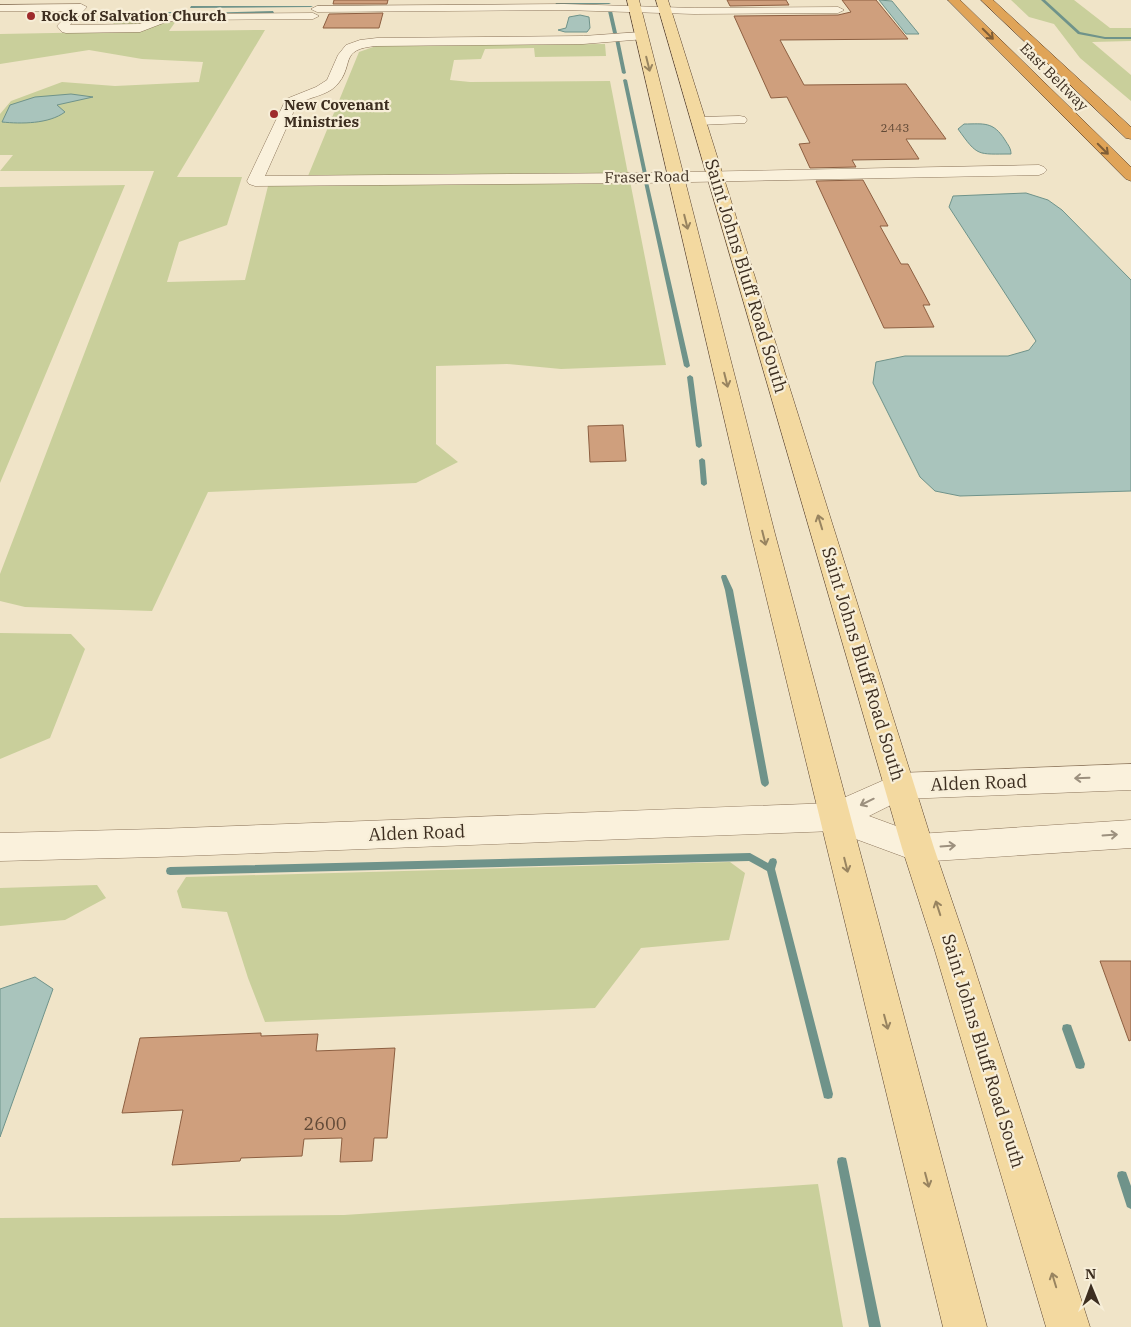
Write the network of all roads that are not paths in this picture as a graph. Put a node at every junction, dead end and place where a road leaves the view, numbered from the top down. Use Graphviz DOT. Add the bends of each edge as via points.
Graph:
graph roads {
  1 [pos="954,0"];
  2 [pos="986,0"];
  3 [pos="40,4"];
  4 [pos="84,4"];
  5 [pos="634,4"];
  6 [pos="663,5"];
  7 [pos="0,8"];
  8 [pos="838,10"];
  9 [pos="642,36"];
  10 [pos="740,120"];
  11 [pos="699,121"];
  12 [pos="1131,135"];
  13 [pos="1039,170"];
  14 [pos="716,176"];
  15 [pos="1131,176"];
  16 [pos="674,177"];
  17 [pos="1131,777"];
  18 [pos="900,786"];
  19 [pos="835,818"];
  20 [pos="1131,834"];
  21 [pos="0,847"];
  22 [pos="918,848"];
  23 [pos="966,1327"];
  24 [pos="1068,1327"];
  1 -- 15 [label="highway, East Beltway, one-way"];
  2 -- 12 [label="highway, East Beltway"];
  3 -- 4 [label="street"];
  3 -- 7 [label="street"];
  4 -- 5 [label="street" via="63,26 66,29 140,28 164,19 182,17"];
  5 -- 6 [label="street"];
  5 -- 9 [label="main road"];
  6 -- 8 [label="street"];
  6 -- 11 [label="main road, Saint Johns Bluff Road South"];
  9 -- 16 [label="main road, one-way"];
  9 -- 16 [label="street, Fraser Road" via="353,45 347,48 330,84 291,102 255,181"];
  10 -- 11 [label="street"];
  11 -- 14 [label="main road, Saint Johns Bluff Road South"];
  13 -- 14 [label="street, Fraser Road"];
  14 -- 16 [label="street, Fraser Road"];
  18 -- 14 [label="main road, Saint Johns Bluff Road South, one-way"];
  16 -- 19 [label="main road, one-way"];
  17 -- 18 [label="street, Alden Road, one-way"];
  18 -- 19 [label="street, Alden Road, one-way"];
  18 -- 22 [label="main road, Saint Johns Bluff Road South"];
  19 -- 21 [label="street, Alden Road"];
  19 -- 22 [label="street, Alden Road"];
  19 -- 23 [label="main road, one-way"];
  22 -- 20 [label="street, Alden Road, one-way"];
  24 -- 22 [label="main road, Saint Johns Bluff Road South, one-way"];
}
